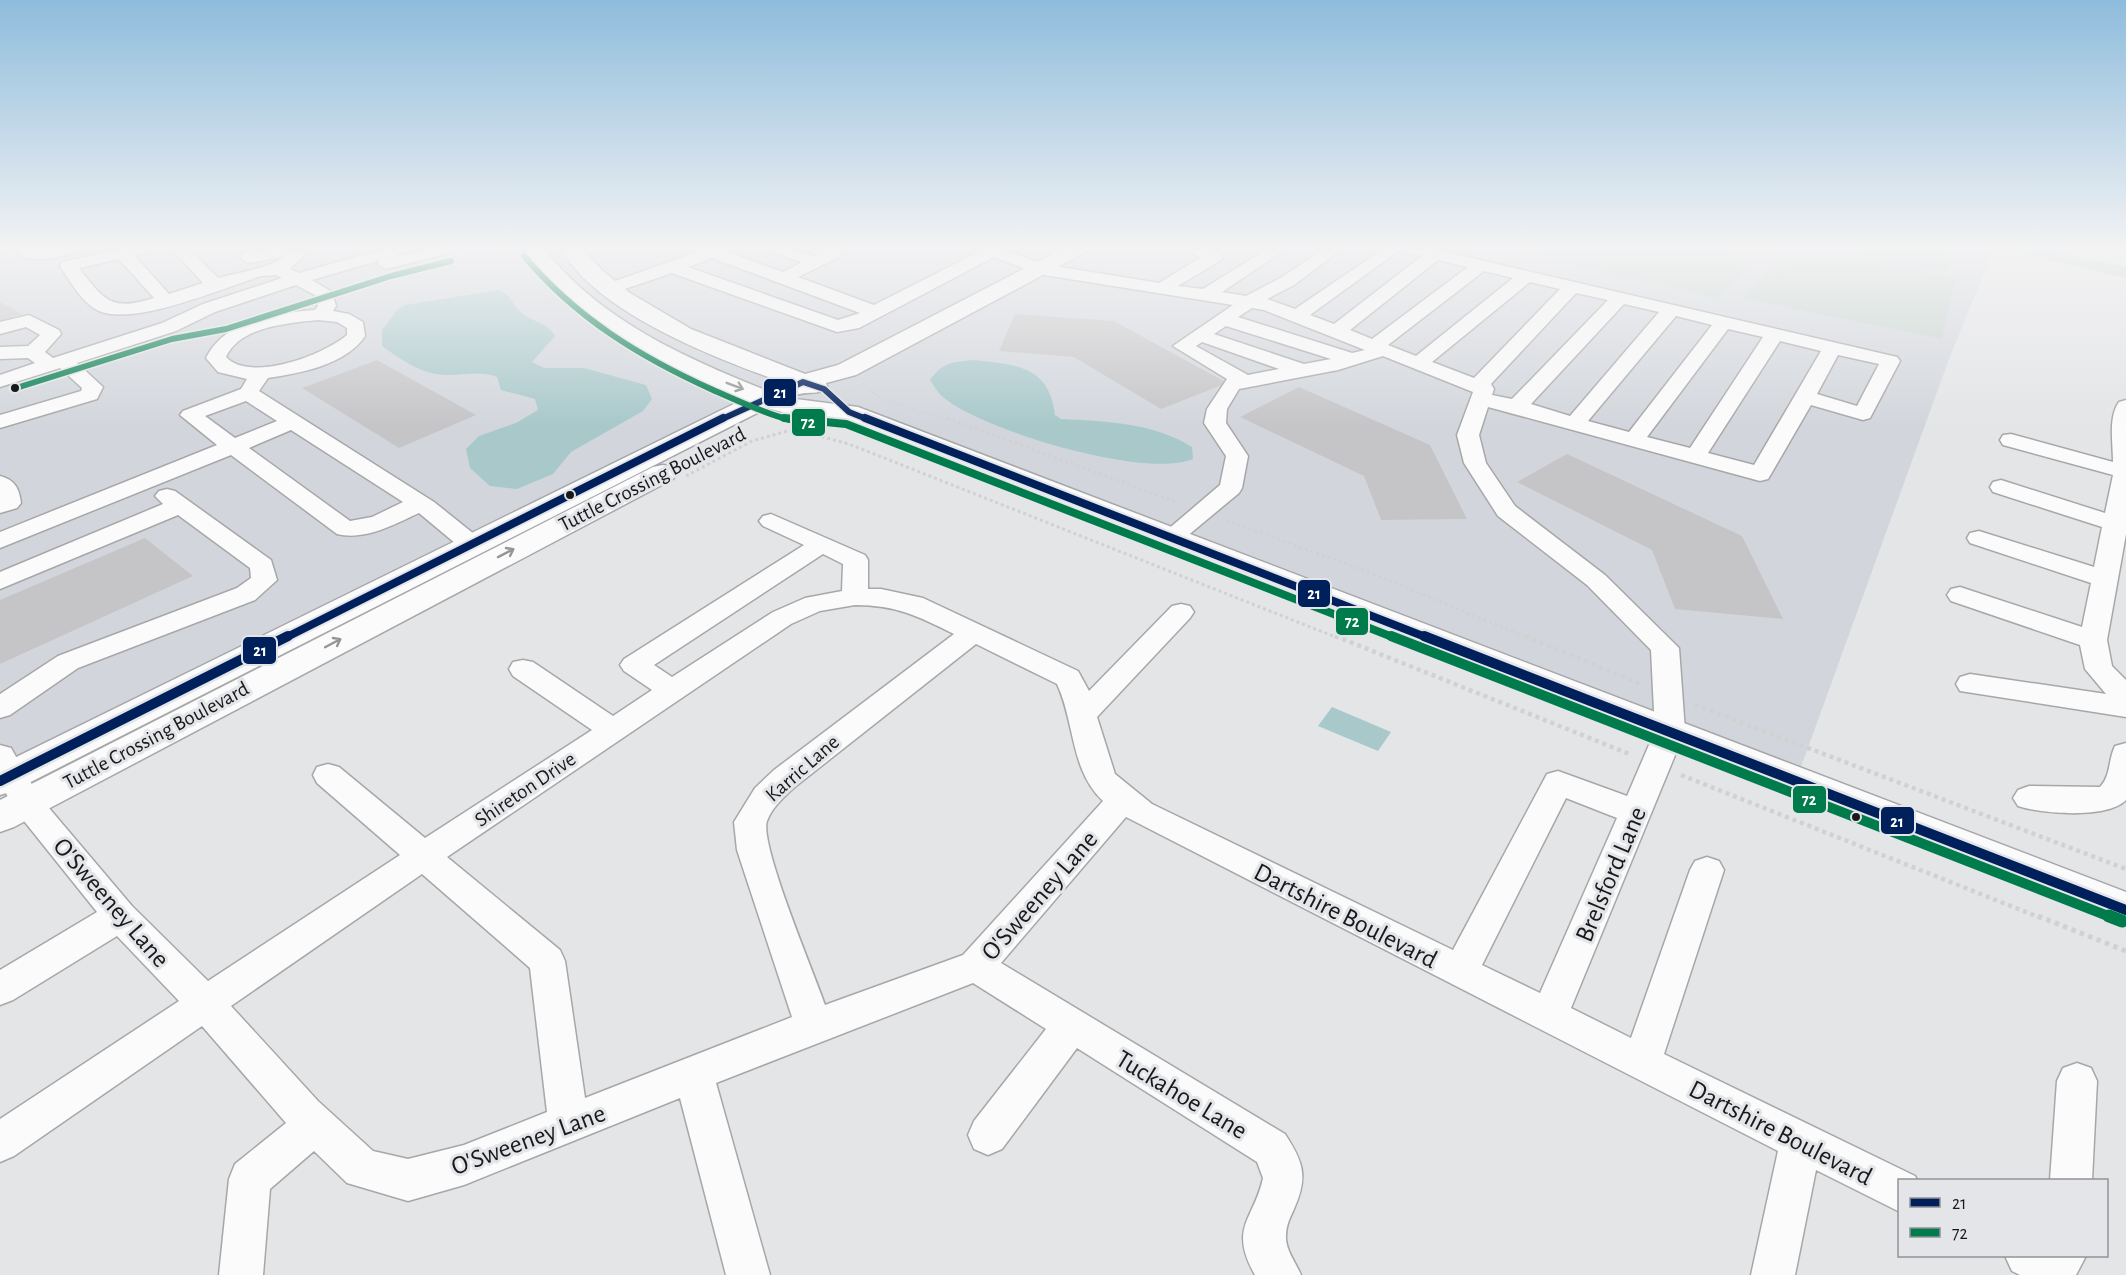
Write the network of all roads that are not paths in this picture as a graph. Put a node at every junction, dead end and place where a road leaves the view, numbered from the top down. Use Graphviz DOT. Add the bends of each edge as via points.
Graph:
graph roads {
  1 [pos="106,308"];
  2 [pos="132,308"];
  3 [pos="208,308"];
  4 [pos="246,308"];
  5 [pos="302,308"];
  6 [pos="325,308"];
  7 [pos="592,308"];
  8 [pos="638,308"];
  9 [pos="785,308"];
  10 [pos="865,308"];
  11 [pos="877,308"];
  12 [pos="970,308"];
  13 [pos="1239,308"];
  14 [pos="1277,308"];
  15 [pos="1308,308"];
  16 [pos="1366,308"];
  17 [pos="1428,308"];
  18 [pos="1486,308"];
  19 [pos="1553,308"];
  20 [pos="1611,308"];
  21 [pos="1672,309"];
  22 [pos="872,311"];
  23 [pos="321,315"];
  24 [pos="1297,316"];
  25 [pos="293,317"];
  26 [pos="1224,319"];
  27 [pos="1724,321"];
  28 [pos="169,327"];
  29 [pos="0,328"];
  30 [pos="1336,332"];
  31 [pos="1775,333"];
  32 [pos="1200,336"];
  33 [pos="1833,347"];
  34 [pos="1379,348"];
  35 [pos="33,352"];
  36 [pos="0,353"];
  37 [pos="1353,360"];
  38 [pos="57,363"];
  39 [pos="1418,364"];
  40 [pos="1303,371"];
  41 [pos="262,372"];
  42 [pos="0,381"];
  43 [pos="1246,382"];
  44 [pos="248,393"];
  45 [pos="796,393"];
  46 [pos="1479,393"];
  47 [pos="1805,397"];
  48 [pos="1517,406"];
  49 [pos="2125,406"];
  50 [pos="849,412"];
  51 [pos="0,422"];
  52 [pos="293,422"];
  53 [pos="1574,424"];
  54 [pos="1634,440"];
  55 [pos="2011,440"];
  56 [pos="232,447"];
  57 [pos="1695,457"];
  58 [pos="2126,472"];
  59 [pos="146,482"];
  60 [pos="0,483"];
  61 [pos="2001,487"];
  62 [pos="420,503"];
  63 [pos="0,506"];
  64 [pos="180,506"];
  65 [pos="771,521"];
  66 [pos="2121,525"];
  67 [pos="1172,537"];
  68 [pos="1980,538"];
  69 [pos="0,540"];
  70 [pos="470,543"];
  71 [pos="822,544"];
  72 [pos="0,581"];
  73 [pos="2112,592"];
  74 [pos="1960,595"];
  75 [pos="855,597"];
  76 [pos="1181,612"];
  77 [pos="973,633"];
  78 [pos="2093,640"];
  79 [pos="523,669"];
  80 [pos="1970,684"];
  81 [pos="673,691"];
  82 [pos="2126,698"];
  83 [pos="2126,707"];
  84 [pos="0,708"];
  85 [pos="1082,715"];
  86 [pos="613,730"];
  87 [pos="1670,731"];
  88 [pos="2126,754"];
  89 [pos="328,775"];
  90 [pos="7,787"];
  91 [pos="2029,798"];
  92 [pos="1123,800"];
  93 [pos="1636,813"];
  94 [pos="423,856"];
  95 [pos="1707,870"];
  96 [pos="2126,910"];
  97 [pos="120,916"];
  98 [pos="976,966"];
  99 [pos="1460,972"];
  100 [pos="0,989"];
  101 [pos="205,1003"];
  102 [pos="1549,1016"];
  103 [pos="814,1026"];
  104 [pos="1071,1026"];
  105 [pos="1642,1062"];
  106 [pos="694,1075"];
  107 [pos="2077,1081"];
  108 [pos="316,1124"];
  109 [pos="569,1124"];
  110 [pos="988,1135"];
  111 [pos="1801,1141"];
  112 [pos="0,1142"];
  113 [pos="2071,1179"];
  114 [pos="1898,1190"];
  115 [pos="2030,1257"];
  116 [pos="2063,1257"];
  117 [pos="241,1275"];
  118 [pos="748,1275"];
  119 [pos="1278,1275"];
  120 [pos="1773,1275"];
  1 -- 2 [label="street" via="119,312"];
  3 -- 28 [label="street"];
  4 -- 28 [label="street" via="222,318"];
  5 -- 25 [label="street"];
  6 -- 23 [label="street"];
  7 -- 45 [label="main road, one-way" via="617,327"];
  8 -- 45 [label="main road"];
  9 -- 22 [label="street" via="833,326 852,324"];
  10 -- 22 [label="street"];
  11 -- 22 [label="street"];
  12 -- 45 [label="main road, Tuttle Crossing Boulevard" via="856,374"];
  13 -- 26 [label="street"];
  14 -- 24 [label="street"];
  15 -- 24 [label="street"];
  16 -- 30 [label="street"];
  17 -- 34 [label="street"];
  18 -- 39 [label="street"];
  19 -- 46 [label="street"];
  20 -- 48 [label="street"];
  21 -- 27 [label="street"];
  21 -- 53 [label="street"];
  23 -- 25 [label="street"];
  23 -- 41 [label="street" via="352,322 357,331 353,341 316,362"];
  24 -- 30 [label="street"];
  25 -- 41 [label="street" via="243,331 217,353 218,362 229,369"];
  26 -- 32 [label="street"];
  26 -- 37 [label="street"];
  27 -- 31 [label="street"];
  27 -- 54 [label="street"];
  28 -- 38 [label="street"];
  29 -- 35 [label="street" via="30,321 52,334"];
  30 -- 34 [label="street"];
  31 -- 33 [label="street"];
  31 -- 57 [label="street"];
  32 -- 40 [label="street"];
  32 -- 43 [label="street" via="1183,346"];
  33 -- 47 [label="street"];
  33 -- 47 [label="street" via="1890,360 1863,414"];
  34 -- 37 [label="street"];
  34 -- 39 [label="street"];
  35 -- 36 [label="street"];
  35 -- 38 [label="street"];
  37 -- 40 [label="street"];
  38 -- 42 [label="street"];
  38 -- 51 [label="street" via="93,387 90,395"];
  39 -- 46 [label="street"];
  40 -- 43 [label="street"];
  41 -- 44 [label="street"];
  43 -- 67 [label="street" via="1232,384 1217,409 1215,423 1237,456 1231,488"];
  44 -- 52 [label="street"];
  44 -- 56 [label="street" via="190,415"];
  45 -- 50 [label="main road"];
  45 -- 50 [label="main road"];
  45 -- 70 [label="main road, Tuttle Crossing Boulevard"];
  90 -- 45 [label="main road, Tuttle Crossing Boulevard, one-way"];
  46 -- 48 [label="street"];
  46 -- 87 [label="street" via="1468,435 1475,463 1506,511 1596,580 1665,648"];
  47 -- 57 [label="street" via="1760,474"];
  48 -- 53 [label="street"];
  49 -- 58 [label="street"];
  50 -- 67 [label="main road"];
  52 -- 56 [label="street"];
  52 -- 62 [label="street"];
  53 -- 54 [label="street"];
  54 -- 57 [label="street"];
  55 -- 58 [label="street"];
  56 -- 59 [label="street"];
  56 -- 62 [label="street" via="346,529 379,523"];
  58 -- 66 [label="street"];
  59 -- 64 [label="street"];
  59 -- 69 [label="street"];
  60 -- 63 [label="street" via="8,490 9,502"];
  61 -- 66 [label="street"];
  62 -- 70 [label="street"];
  64 -- 72 [label="street"];
  64 -- 84 [label="street" via="262,565 264,580 246,594 69,662"];
  65 -- 71 [label="street"];
  66 -- 73 [label="street"];
  67 -- 87 [label="main road"];
  68 -- 73 [label="street"];
  70 -- 90 [label="main road, Tuttle Crossing Boulevard"];
  71 -- 75 [label="street" via="856,560"];
  71 -- 81 [label="street" via="634,665"];
  73 -- 78 [label="street"];
  74 -- 78 [label="street"];
  75 -- 77 [label="street, Dartshire Boulevard" via="881,597 914,604"];
  75 -- 81 [label="street, Shireton Drive" via="814,604 783,618"];
  76 -- 85 [label="street"];
  77 -- 85 [label="street, Dartshire Boulevard" via="1068,678 1076,690"];
  77 -- 103 [label="street, Karric Lane" via="785,778 766,796 750,822 753,850"];
  78 -- 82 [label="street" via="2099,669"];
  79 -- 86 [label="street"];
  80 -- 83 [label="street"];
  81 -- 86 [label="street, Shireton Drive"];
  85 -- 92 [label="street, Dartshire Boulevard" via="1105,783"];
  86 -- 94 [label="street, Shireton Drive"];
  87 -- 93 [label="street, Brelsford Lane"];
  87 -- 96 [label="main road"];
  88 -- 91 [label="street" via="2121,785 2109,798"];
  89 -- 94 [label="street"];
  90 -- 97 [label="street, O'Sweeney Lane"];
  92 -- 98 [label="street, O'Sweeney Lane"];
  92 -- 99 [label="street, Dartshire Boulevard"];
  93 -- 99 [label="street" via="1558,782"];
  93 -- 102 [label="street, Brelsford Lane"];
  94 -- 101 [label="street, Shireton Drive"];
  94 -- 109 [label="street" via="547,961"];
  95 -- 105 [label="street"];
  97 -- 100 [label="street"];
  97 -- 101 [label="street, O'Sweeney Lane"];
  98 -- 103 [label="street, O'Sweeney Lane"];
  98 -- 104 [label="street, Tuckahoe Lane"];
  99 -- 102 [label="street, Dartshire Boulevard"];
  101 -- 108 [label="street, O'Sweeney Lane"];
  101 -- 112 [label="street, Shireton Drive"];
  102 -- 105 [label="street, Dartshire Boulevard"];
  103 -- 106 [label="street, O'Sweeney Lane"];
  104 -- 110 [label="street"];
  104 -- 119 [label="street, Tuckahoe Lane" via="1270,1148 1281,1165 1283,1185 1262,1237 1266,1257"];
  105 -- 111 [label="street, Dartshire Boulevard"];
  106 -- 109 [label="street, O'Sweeney Lane"];
  106 -- 118 [label="street"];
  107 -- 113 [label="street"];
  108 -- 109 [label="street, O'Sweeney Lane" via="362,1169 408,1180 464,1165"];
  108 -- 117 [label="street" via="250,1179"];
  111 -- 114 [label="street, Dartshire Boulevard"];
  111 -- 120 [label="street"];
  115 -- 116 [label="street" via="2048,1262"];
}
